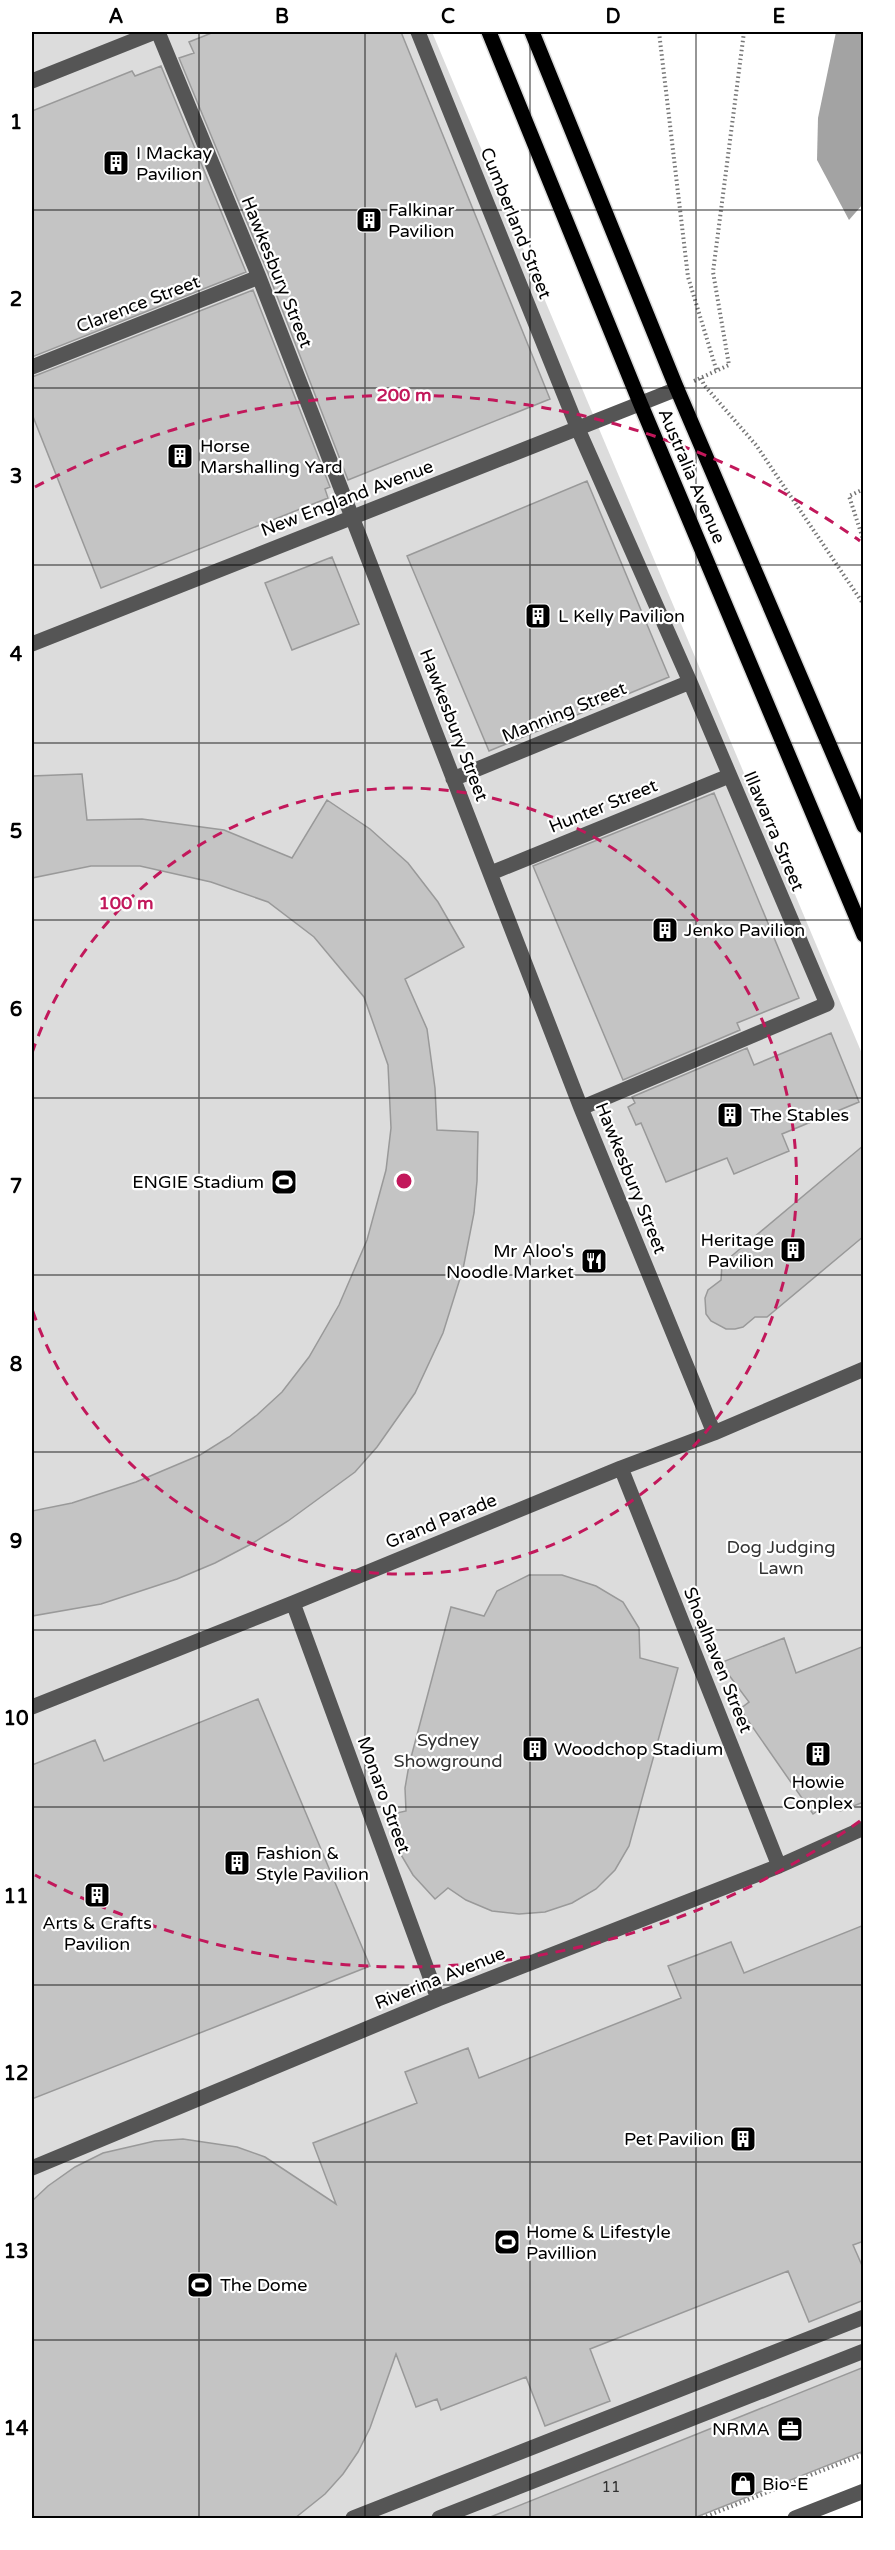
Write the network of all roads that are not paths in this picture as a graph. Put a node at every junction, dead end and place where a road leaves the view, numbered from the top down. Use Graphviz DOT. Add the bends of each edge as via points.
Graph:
graph roads {
  1 [pos="157,32"];
  2 [pos="418,32"];
  3 [pos="489,32"];
  4 [pos="532,32"];
  5 [pos="32,81"];
  6 [pos="259,278"];
  7 [pos="32,367"];
  8 [pos="677,389"];
  9 [pos="641,405"];
  10 [pos="578,429"];
  11 [pos="353,517"];
  12 [pos="32,644"];
  13 [pos="690,682"];
  14 [pos="729,776"];
  15 [pos="453,779"];
  16 [pos="864,826"];
  17 [pos="491,873"];
  18 [pos="864,934"];
  19 [pos="581,1108"];
  20 [pos="864,1369"];
  21 [pos="714,1433"];
  22 [pos="621,1468"];
  23 [pos="293,1603"];
  24 [pos="32,1707"];
  25 [pos="864,1828"];
  26 [pos="779,1866"];
  27 [pos="438,2000"];
  28 [pos="32,2168"];
  29 [pos="864,2317"];
  30 [pos="864,2350"];
  31 [pos="864,2491"];
  32 [pos="353,2518"];
  33 [pos="439,2518"];
  34 [pos="795,2518"];
  1 -- 5 [label="street"];
  1 -- 6 [label="street, Hawkesbury Street"];
  2 -- 10 [label="street, Cumberland Street"];
  3 -- 9 [label="main road, Australia Avenue"];
  4 -- 8 [label="main road, Australia Avenue"];
  6 -- 7 [label="street, Clarence Street"];
  6 -- 11 [label="street, Hawkesbury Street"];
  8 -- 9 [label="street, New England Avenue"];
  8 -- 16 [label="main road, Australia Avenue"];
  9 -- 10 [label="street, New England Avenue"];
  9 -- 18 [label="main road, Australia Avenue"];
  10 -- 11 [label="street, New England Avenue"];
  10 -- 13 [label="street, Illawarra Street"];
  11 -- 12 [label="street, New England Avenue"];
  11 -- 15 [label="street, Hawkesbury Street"];
  13 -- 14 [label="street, Illawarra Street"];
  13 -- 15 [label="street, Manning Street"];
  14 -- 17 [label="street, Hunter Street"];
  14 -- 19 [label="street, Illawarra Street" via="827,1004"];
  15 -- 17 [label="street, Hawkesbury Street"];
  17 -- 19 [label="street, Hawkesbury Street"];
  19 -- 21 [label="street, Hawkesbury Street"];
  20 -- 21 [label="street, Grand Parade"];
  21 -- 22 [label="street, Grand Parade"];
  22 -- 23 [label="street, Grand Parade"];
  22 -- 26 [label="street, Shoalhaven Street"];
  23 -- 24 [label="street, Grand Parade"];
  23 -- 27 [label="street, Monaro Street"];
  25 -- 26 [label="street, Riverina Avenue"];
  26 -- 27 [label="street, Riverina Avenue"];
  27 -- 28 [label="street, Riverina Avenue"];
  29 -- 32 [label="street"];
  30 -- 33 [label="street"];
  31 -- 34 [label="street"];
}
